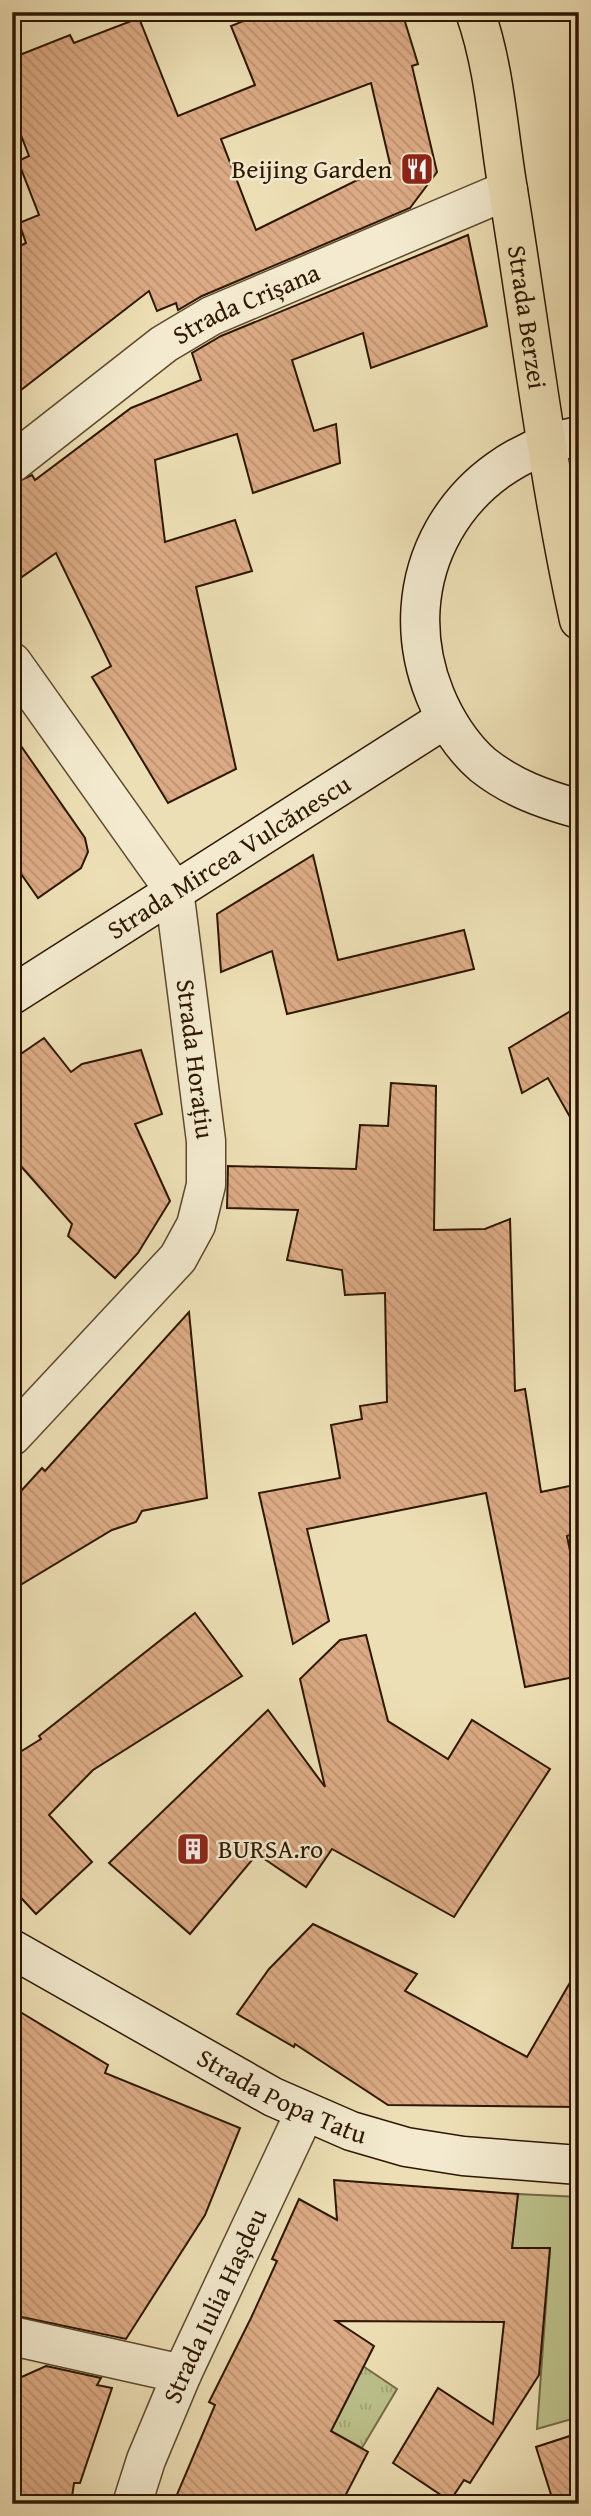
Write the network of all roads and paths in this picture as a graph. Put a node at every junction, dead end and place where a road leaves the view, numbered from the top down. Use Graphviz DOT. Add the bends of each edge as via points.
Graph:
graph roads {
  1 [pos="475,12"];
  2 [pos="508,190"];
  3 [pos="562,440"];
  4 [pos="12,463"];
  5 [pos="579,620"];
  6 [pos="12,663"];
  7 [pos="445,719"];
  8 [pos="579,809"];
  9 [pos="174,890"];
  10 [pos="12,995"];
  11 [pos="12,1436"];
  12 [pos="12,1949"];
  13 [pos="305,2112"];
  14 [pos="579,2165"];
  15 [pos="12,2336"];
  16 [pos="181,2374"];
  17 [pos="132,2504"];
  1 -- 2 [label="main road, Strada Berzei"];
  2 -- 3 [label="main road, Strada Berzei" via="534,345"];
  2 -- 4 [label="street, Strada Crișana" via="211,316 164,344"];
  3 -- 5 [label="main road, Strada Berzei"];
  3 -- 7 [label="street" via="500,467 459,506 431,555 419,611 424,667"];
  6 -- 9 [label="street, Strada Horațiu"];
  7 -- 8 [label="street" via="482,764 530,796"];
  7 -- 9 [label="street, Strada Mircea Vulcănescu"];
  9 -- 10 [label="street, Strada Mircea Vulcănescu"];
  9 -- 11 [label="street, Strada Horațiu" via="206,1141 206,1185 196,1224 178,1258"];
  12 -- 13 [label="street, Strada Popa Tatu"];
  13 -- 14 [label="street, Strada Popa Tatu" via="406,2147"];
  13 -- 16 [label="street, Strada Iulia Hașdeu"];
  15 -- 16 [label="street"];
  16 -- 17 [label="street, Strada Iulia Hașdeu"];
}
